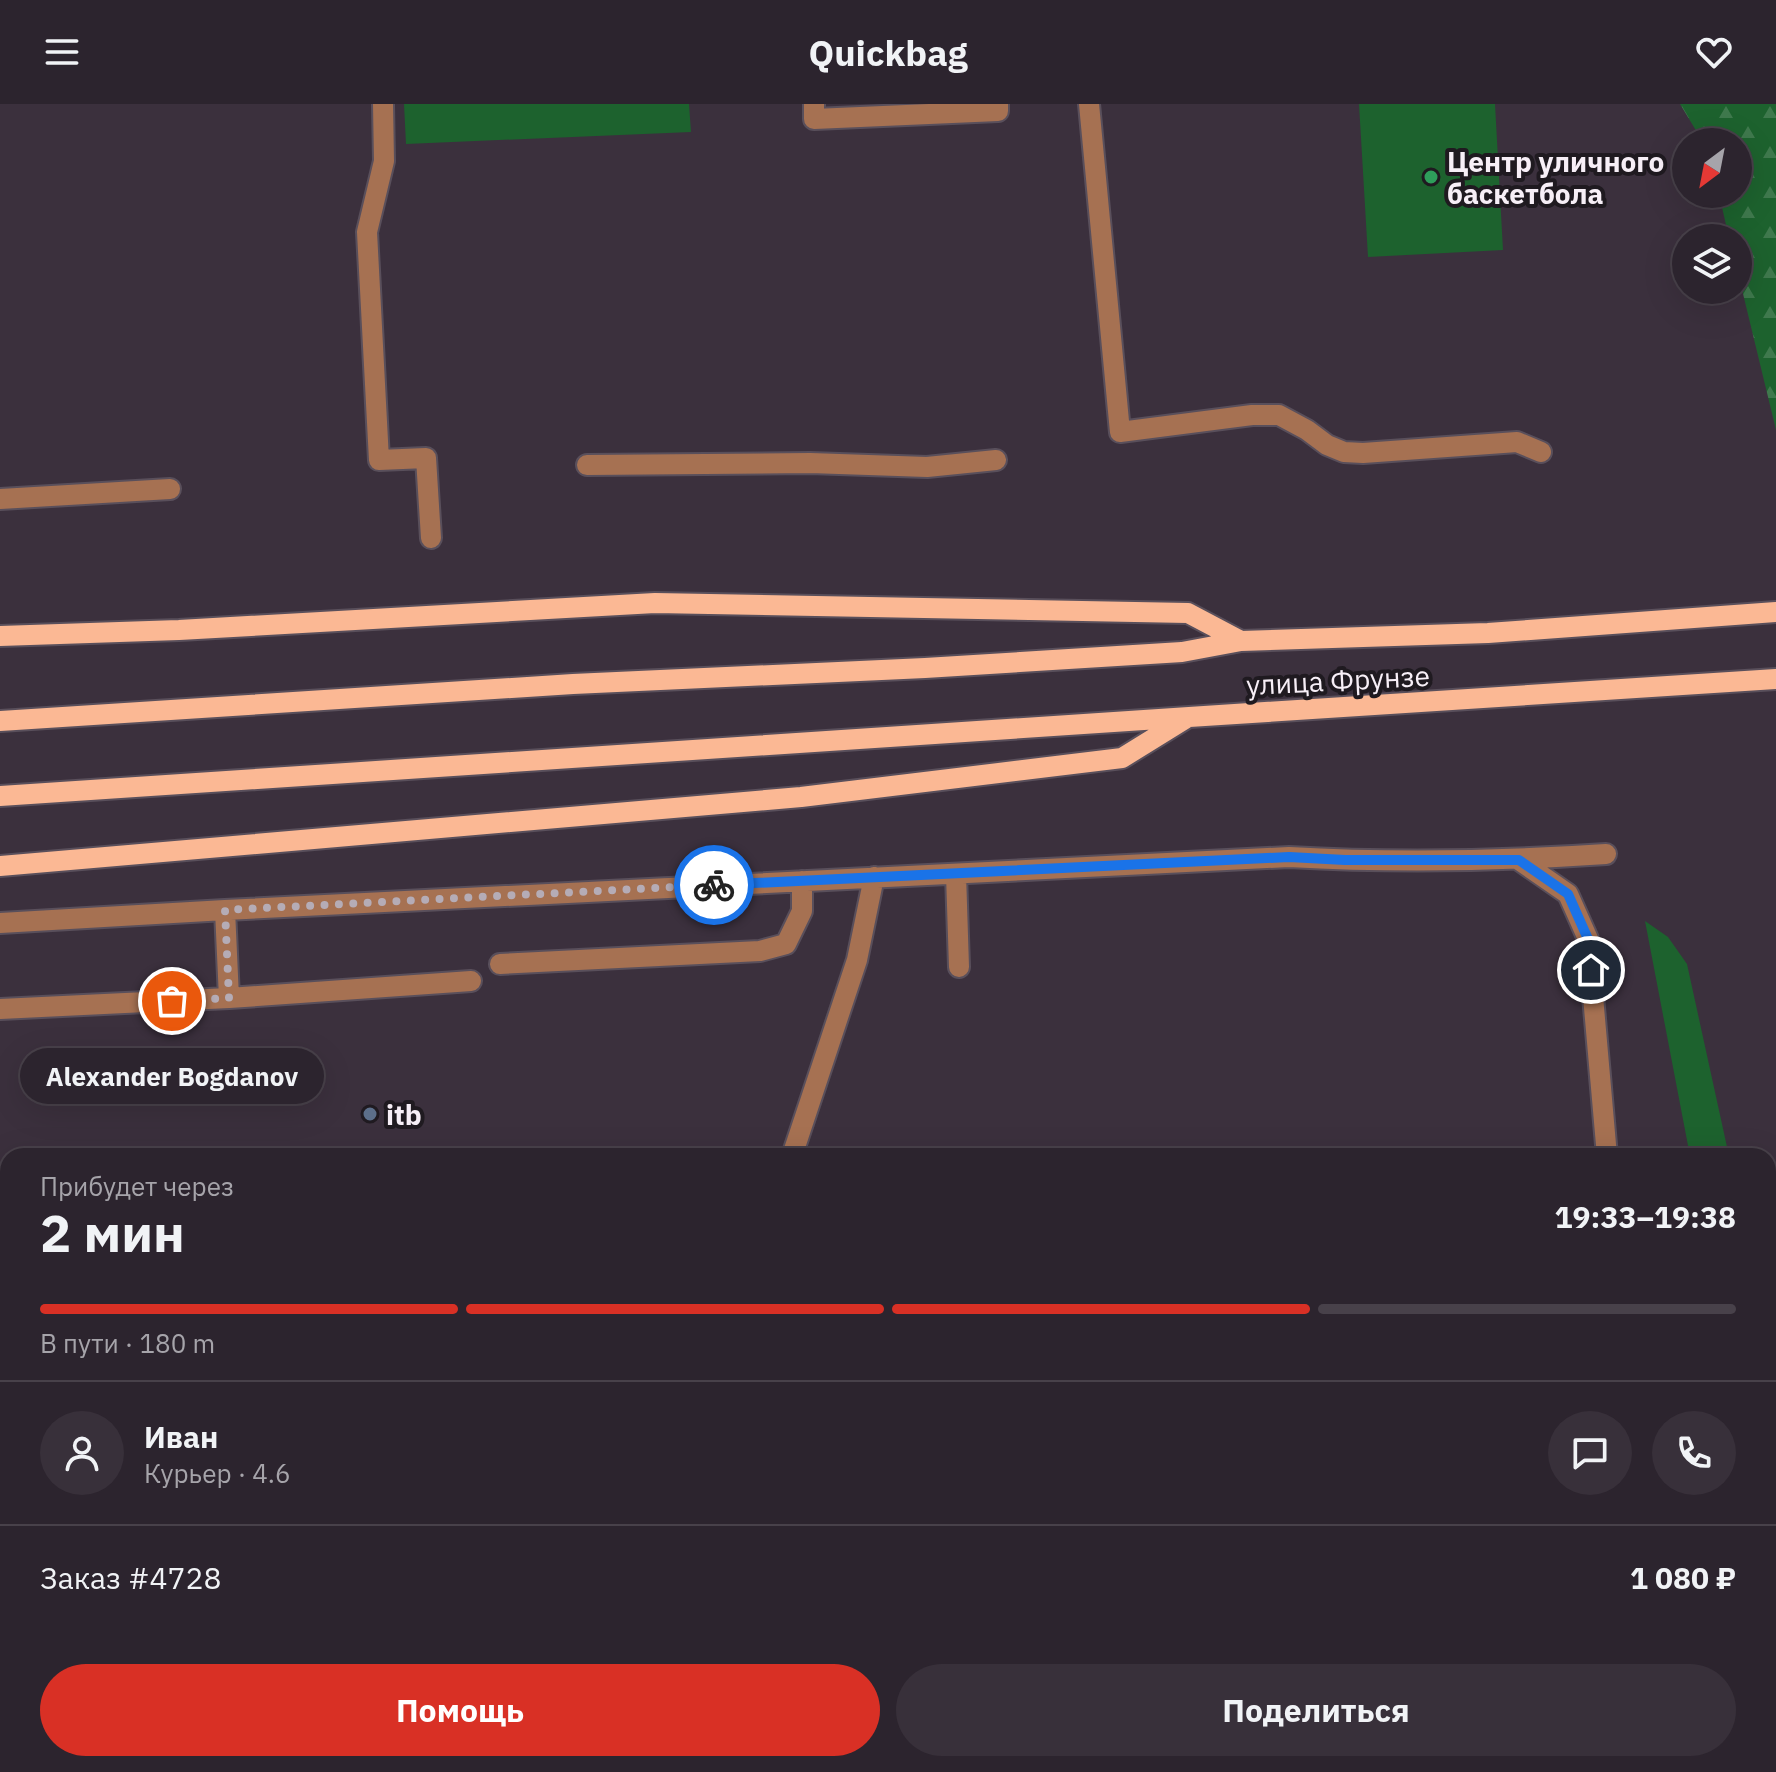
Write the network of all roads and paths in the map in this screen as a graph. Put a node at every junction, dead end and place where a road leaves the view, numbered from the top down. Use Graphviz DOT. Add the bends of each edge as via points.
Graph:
graph roads {
  1 [pos="383,104"];
  2 [pos="814,104"];
  3 [pos="998,104"];
  4 [pos="1089,104"];
  5 [pos="1541,452"];
  6 [pos="996,460"];
  7 [pos="587,465"];
  8 [pos="170,489"];
  9 [pos="0,499"];
  10 [pos="431,538"];
  11 [pos="1776,612"];
  12 [pos="0,636"];
  13 [pos="1241,641"];
  14 [pos="1776,679"];
  15 [pos="1189,717"];
  16 [pos="0,721"];
  17 [pos="0,796"];
  18 [pos="1606,854"];
  19 [pos="1519,860"];
  20 [pos="0,866"];
  21 [pos="956,874"];
  22 [pos="874,877"];
  23 [pos="802,881"];
  24 [pos="225,910"];
  25 [pos="0,923"];
  26 [pos="500,964"];
  27 [pos="959,967"];
  28 [pos="471,981"];
  29 [pos="229,998"];
  30 [pos="0,1009"];
  31 [pos="795,1148"];
  32 [pos="1606,1148"];
  1 -- 10 [label="street" via="384,161 367,232 379,460 426,458"];
  2 -- 3 [label="street" via="814,119 998,111"];
  4 -- 5 [label="street" via="1120,432 1279,415 1344,452 1517,442"];
  6 -- 7 [label="street" via="927,467"];
  8 -- 9 [label="street"];
  11 -- 13 [label="main road, улица Фрунзе" via="1488,633"];
  12 -- 13 [label="main road" via="655,603 1188,613"];
  13 -- 16 [label="main road, улица Фрунзе" via="1152,654"];
  14 -- 15 [label="main road, улица Фрунзе"];
  15 -- 17 [label="main road, улица Фрунзе"];
  15 -- 20 [label="main road" via="1122,758 801,797"];
  18 -- 19 [label="street"];
  19 -- 21 [label="street" via="1289,857"];
  19 -- 32 [label="street" via="1568,894 1588,939"];
  21 -- 22 [label="street"];
  21 -- 27 [label="street"];
  22 -- 23 [label="street"];
  22 -- 31 [label="street" via="857,960"];
  23 -- 24 [label="street"];
  23 -- 26 [label="street" via="802,911 786,944 760,951"];
  24 -- 25 [label="street"];
  24 -- 29 [label="street"];
  28 -- 29 [label="street"];
  29 -- 30 [label="street"];
}
